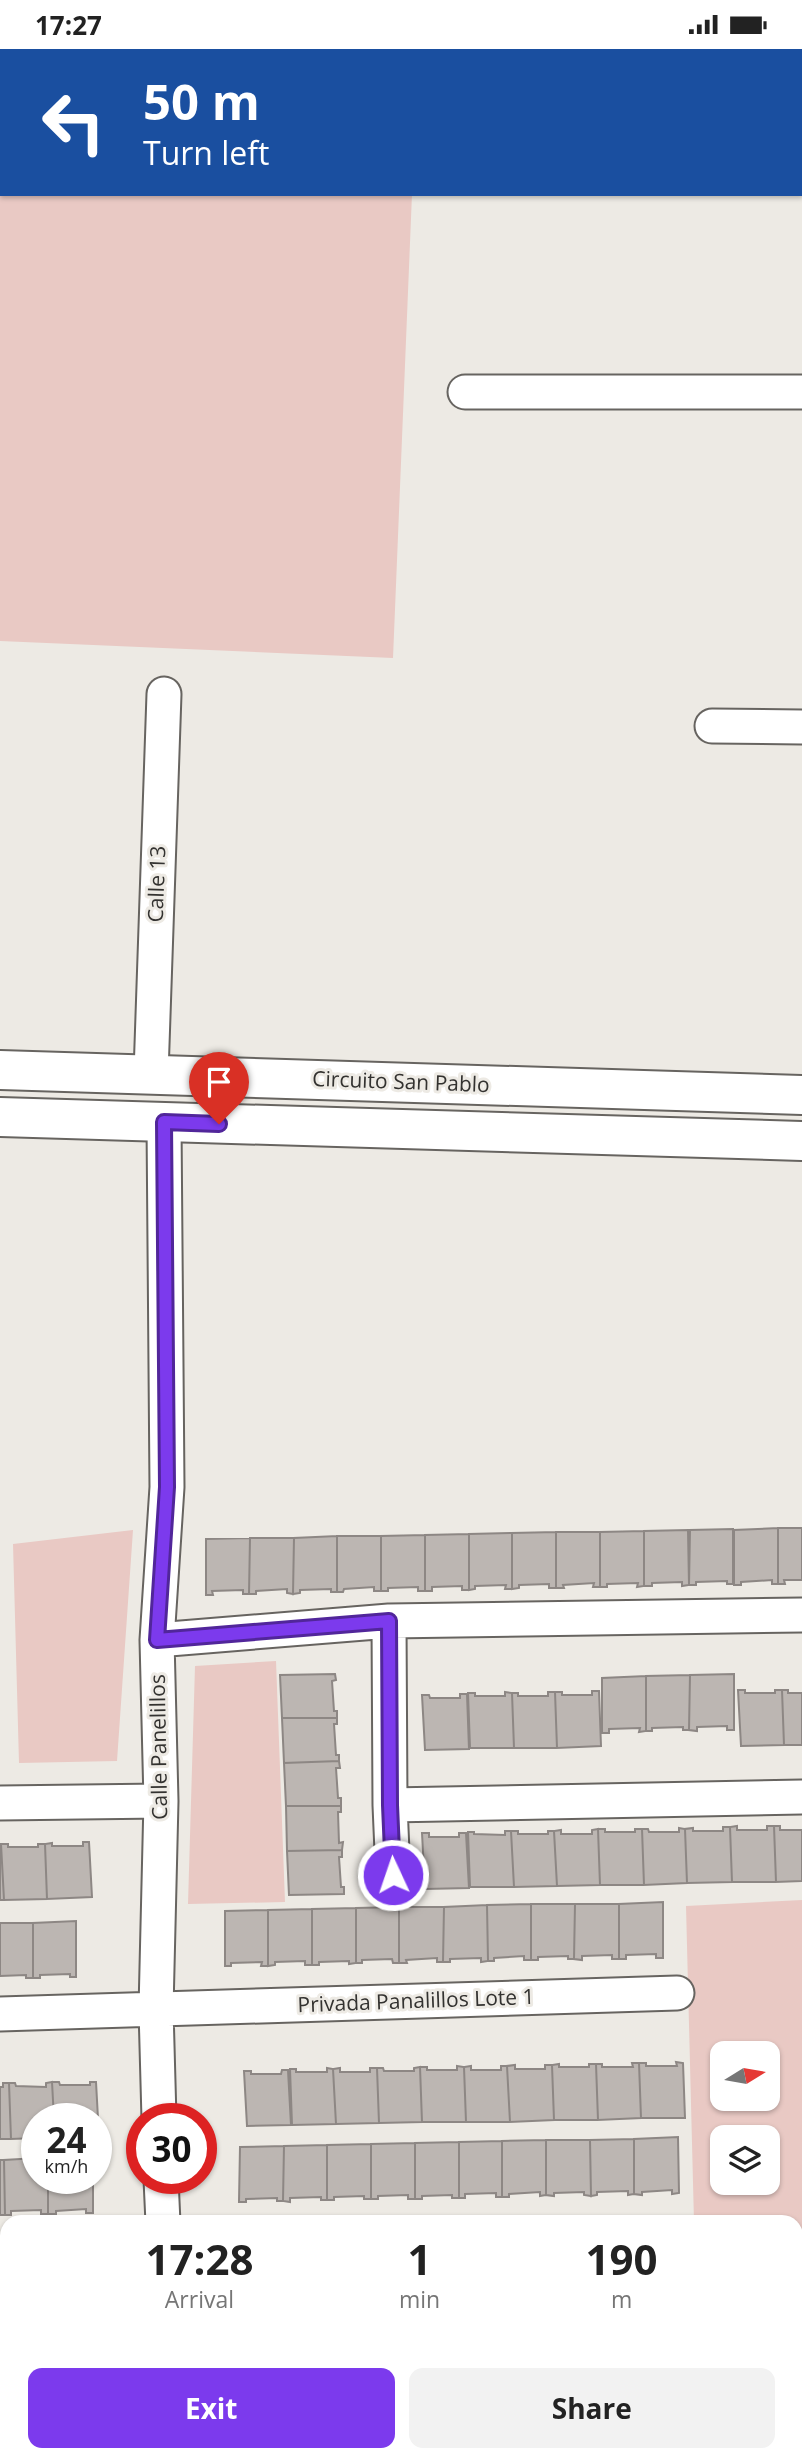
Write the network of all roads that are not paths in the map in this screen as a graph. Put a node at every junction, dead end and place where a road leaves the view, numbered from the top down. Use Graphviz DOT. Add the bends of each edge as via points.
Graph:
graph roads {
  1 [pos="465,392"];
  2 [pos="802,392"];
  3 [pos="164,694"];
  4 [pos="712,726"];
  5 [pos="802,727"];
  6 [pos="0,1070"];
  7 [pos="151,1074"];
  8 [pos="802,1095"];
  9 [pos="0,1117"];
  10 [pos="164,1122"];
  11 [pos="802,1141"];
  12 [pos="802,1615"];
  13 [pos="389,1621"];
  14 [pos="157,1640"];
  15 [pos="802,1797"];
  16 [pos="161,1801"];
  17 [pos="0,1803"];
  18 [pos="390,1805"];
  19 [pos="393,1875"];
  20 [pos="677,1993"];
  21 [pos="156,2010"];
  22 [pos="0,2014"];
  23 [pos="159,2103"];
  24 [pos="162,2194"];
  25 [pos="163,2215"];
  1 -- 2 [label="street"];
  3 -- 7 [label="street, Calle 13"];
  4 -- 5 [label="street"];
  6 -- 7 [label="main road, Circuito San Pablo"];
  7 -- 8 [label="main road, Circuito San Pablo"];
  9 -- 10 [label="main road"];
  10 -- 11 [label="main road"];
  10 -- 14 [label="street, Calle Panelillos" via="167,1487"];
  12 -- 13 [label="street"];
  13 -- 14 [label="street"];
  13 -- 18 [label="street"];
  14 -- 16 [label="street, Calle Panelillos"];
  15 -- 18 [label="street"];
  16 -- 17 [label="street"];
  16 -- 21 [label="street, Calle Panelillos"];
  18 -- 19 [label="street"];
  20 -- 21 [label="street, Privada Panalillos Lote 1"];
  21 -- 22 [label="street, Privada Panalillos Lote 1"];
  21 -- 23 [label="street, Calle Panelillos"];
  24 -- 25 [label="street"];
}
